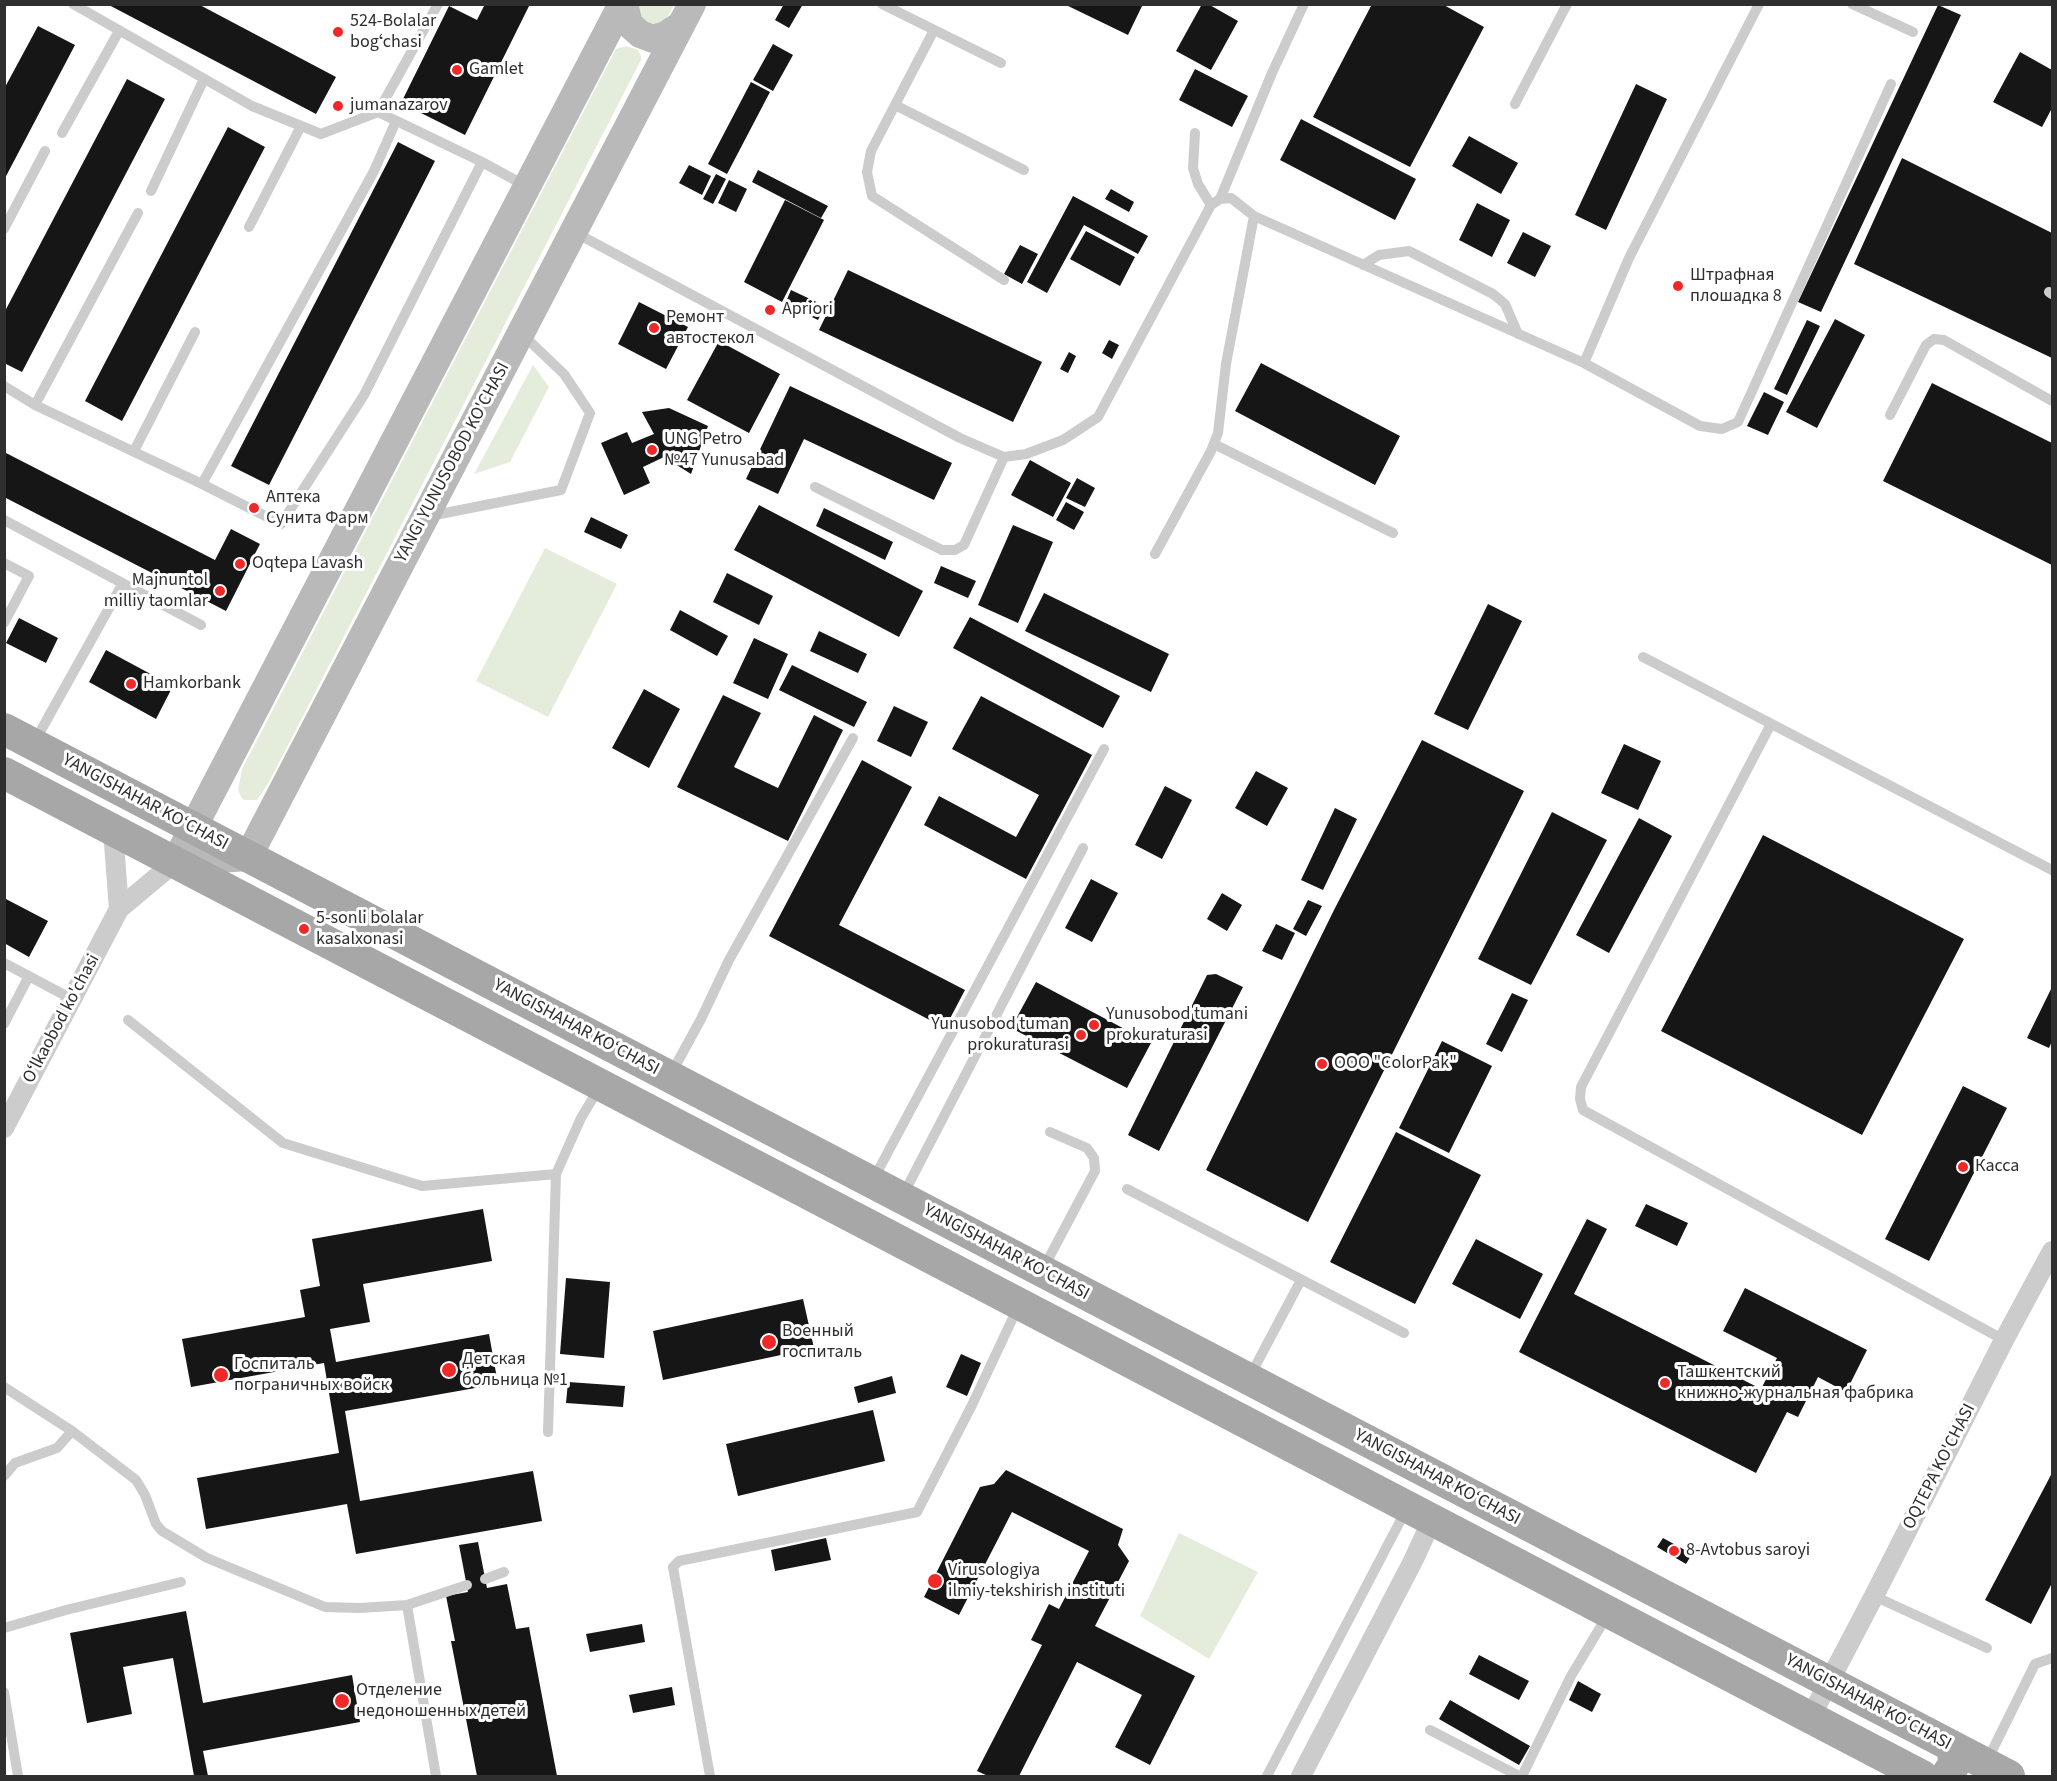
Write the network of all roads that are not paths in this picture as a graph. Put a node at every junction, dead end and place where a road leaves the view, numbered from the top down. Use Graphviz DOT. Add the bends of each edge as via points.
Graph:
graph roads {
  1 [pos="73,4"];
  2 [pos="438,4"];
  3 [pos="623,4"];
  4 [pos="882,4"];
  5 [pos="1304,4"];
  6 [pos="1567,4"];
  7 [pos="1759,4"];
  8 [pos="1852,4"];
  9 [pos="686,15"];
  10 [pos="934,30"];
  11 [pos="119,31"];
  12 [pos="1914,32"];
  13 [pos="1001,63"];
  14 [pos="204,79"];
  15 [pos="1891,84"];
  16 [pos="1515,104"];
  17 [pos="895,105"];
  18 [pos="378,112"];
  19 [pos="396,121"];
  20 [pos="301,126"];
  21 [pos="62,133"];
  22 [pos="1195,134"];
  23 [pos="45,151"];
  24 [pos="482,162"];
  25 [pos="1024,170"];
  26 [pos="527,186"];
  27 [pos="151,190"];
  28 [pos="1216,202"];
  29 [pos="138,213"];
  30 [pos="1254,216"];
  31 [pos="249,227"];
  32 [pos="4,229"];
  33 [pos="574,231"];
  34 [pos="1363,265"];
  35 [pos="1004,280"];
  36 [pos="195,332"];
  37 [pos="520,333"];
  38 [pos="1518,334"];
  39 [pos="1584,363"];
  40 [pos="4,386"];
  41 [pos="2052,401"];
  42 [pos="34,405"];
  43 [pos="1890,416"];
  44 [pos="1214,444"];
  45 [pos="134,451"];
  46 [pos="1004,457"];
  47 [pos="202,484"];
  48 [pos="815,487"];
  49 [pos="424,518"];
  50 [pos="4,520"];
  51 [pos="1393,533"];
  52 [pos="1155,554"];
  53 [pos="4,563"];
  54 [pos="123,583"];
  55 [pos="4,623"];
  56 [pos="201,626"];
  57 [pos="1643,657"];
  58 [pos="1771,724"];
  59 [pos="4,729"];
  60 [pos="853,738"];
  61 [pos="34,744"];
  62 [pos="1104,749"];
  63 [pos="4,773"];
  64 [pos="193,828"];
  65 [pos="113,830"];
  66 [pos="1083,848"];
  67 [pos="248,857"];
  68 [pos="175,862"];
  69 [pos="2052,870"];
  70 [pos="119,909"];
  71 [pos="4,963"];
  72 [pos="29,976"];
  73 [pos="72,999"];
  74 [pos="128,1020"];
  75 [pos="4,1024"];
  76 [pos="669,1077"];
  77 [pos="601,1085"];
  78 [pos="4,1128"];
  79 [pos="1050,1132"];
  80 [pos="556,1174"];
  81 [pos="871,1183"];
  82 [pos="1127,1189"];
  83 [pos="901,1198"];
  84 [pos="995,1247"];
  85 [pos="2052,1251"];
  86 [pos="1042,1272"];
  87 [pos="1301,1280"];
  88 [pos="977,1282"];
  89 [pos="1019,1304"];
  90 [pos="1404,1333"];
  91 [pos="2004,1340"];
  92 [pos="1248,1379"];
  93 [pos="4,1387"];
  94 [pos="72,1431"];
  95 [pos="548,1431"];
  96 [pos="4,1476"];
  97 [pos="1449,1484"];
  98 [pos="1420,1514"];
  99 [pos="504,1572"];
  100 [pos="485,1579"];
  101 [pos="181,1582"];
  102 [pos="467,1585"];
  103 [pos="1874,1596"];
  104 [pos="407,1605"];
  105 [pos="1609,1613"];
  106 [pos="4,1628"];
  107 [pos="1987,1648"];
  108 [pos="2052,1658"];
  109 [pos="1829,1683"];
  110 [pos="4,1692"];
  111 [pos="1810,1718"];
  112 [pos="1430,1730"];
  113 [pos="1950,1762"];
  114 [pos="1997,1770"];
  115 [pos="18,1776"];
  116 [pos="436,1776"];
  117 [pos="710,1776"];
  118 [pos="1267,1776"];
  119 [pos="1301,1776"];
  120 [pos="1521,1776"];
  121 [pos="1922,1776"];
  1 -- 11 [label="lane"];
  2 -- 18 [label="lane"];
  3 -- 9 [label="main road" via="628,24 653,39 666,35"];
  3 -- 26 [label="main road"];
  4 -- 10 [label="lane"];
  5 -- 28 [label="lane"];
  6 -- 16 [label="lane"];
  7 -- 39 [label="lane" via="1629,258"];
  8 -- 12 [label="lane"];
  9 -- 33 [label="main road, YANGI YUNUSOBOD KO'CHASI"];
  10 -- 13 [label="lane"];
  10 -- 17 [label="lane"];
  11 -- 14 [label="lane"];
  11 -- 21 [label="lane"];
  14 -- 20 [label="lane" via="252,106"];
  14 -- 27 [label="lane"];
  15 -- 39 [label="lane" via="1738,422 1722,429 1700,426"];
  17 -- 25 [label="lane"];
  17 -- 35 [label="lane" via="871,151 867,172 872,196"];
  18 -- 19 [label="lane"];
  18 -- 20 [label="lane" via="321,134"];
  19 -- 24 [label="lane"];
  19 -- 47 [label="lane" via="374,171"];
  20 -- 31 [label="lane"];
  22 -- 28 [label="lane" via="1193,168 1198,184"];
  23 -- 32 [label="lane"];
  24 -- 26 [label="lane"];
  24 -- 47 [label="lane" via="364,394 281,524"];
  26 -- 64 [label="main road"];
  28 -- 30 [label="lane" via="1231,198"];
  28 -- 46 [label="lane" via="1098,417 1063,440 1026,454"];
  29 -- 42 [label="lane"];
  30 -- 34 [label="lane"];
  30 -- 44 [label="lane"];
  33 -- 37 [label="main road, YANGI YUNUSOBOD KO'CHASI"];
  33 -- 46 [label="lane" via="960,438"];
  34 -- 38 [label="lane"];
  34 -- 38 [label="lane" via="1379,255 1409,251 1493,294 1505,304"];
  36 -- 45 [label="lane"];
  37 -- 49 [label="main road, YANGI YUNUSOBOD KO'CHASI"];
  37 -- 49 [label="lane" via="564,374 590,413 561,490"];
  38 -- 39 [label="lane"];
  40 -- 42 [label="lane"];
  41 -- 43 [label="lane" via="1944,340 1934,339 1926,345"];
  42 -- 45 [label="lane"];
  44 -- 51 [label="lane"];
  44 -- 52 [label="lane"];
  45 -- 47 [label="lane"];
  46 -- 48 [label="lane" via="964,545 955,550 942,550"];
  49 -- 67 [label="main road, YANGI YUNUSOBOD KO'CHASI"];
  50 -- 54 [label="lane"];
  53 -- 55 [label="lane" via="29,576"];
  54 -- 56 [label="lane"];
  54 -- 61 [label="lane"];
  57 -- 58 [label="lane"];
  58 -- 69 [label="lane"];
  58 -- 91 [label="lane" via="1581,1088 1583,1110"];
  59 -- 61 [label="main road, YANGISHAHAR KO‘CHASI"];
  60 -- 76 [label="lane" via="729,960"];
  61 -- 64 [label="main road, YANGISHAHAR KO‘CHASI"];
  62 -- 81 [label="lane"];
  63 -- 65 [label="main road, YANGISHAHAR KO‘CHASI"];
  64 -- 67 [label="main road, YANGISHAHAR KO‘CHASI"];
  64 -- 68 [label="main road"];
  65 -- 68 [label="main road, YANGISHAHAR KO‘CHASI"];
  65 -- 70 [label="street"];
  66 -- 83 [label="lane"];
  67 -- 68 [label="main road"];
  67 -- 76 [label="main road, YANGISHAHAR KO‘CHASI"];
  68 -- 70 [label="street, Oʻlkaobod ko'chasi"];
  68 -- 77 [label="main road, YANGISHAHAR KO‘CHASI"];
  70 -- 73 [label="street, Oʻlkaobod ko'chasi"];
  71 -- 72 [label="lane"];
  72 -- 73 [label="lane"];
  72 -- 75 [label="lane"];
  73 -- 78 [label="street, Oʻlkaobod ko'chasi"];
  74 -- 80 [label="lane" via="283,1143 422,1185"];
  76 -- 81 [label="main road, YANGISHAHAR KO‘CHASI"];
  77 -- 80 [label="lane" via="580,1118"];
  77 -- 88 [label="main road, YANGISHAHAR KO‘CHASI"];
  79 -- 86 [label="lane" via="1087,1148 1094,1158 1095,1171"];
  80 -- 95 [label="lane"];
  81 -- 83 [label="main road, YANGISHAHAR KO‘CHASI"];
  82 -- 87 [label="lane"];
  83 -- 84 [label="main road, YANGISHAHAR KO‘CHASI"];
  84 -- 86 [label="main road, YANGISHAHAR KO‘CHASI"];
  84 -- 88 [label="main road" via="977,1259"];
  85 -- 91 [label="street, OQTEPA KO'CHASI"];
  86 -- 92 [label="main road, YANGISHAHAR KO‘CHASI"];
  87 -- 90 [label="lane"];
  87 -- 92 [label="lane"];
  88 -- 89 [label="main road, YANGISHAHAR KO‘CHASI"];
  89 -- 98 [label="main road, YANGISHAHAR KO‘CHASI"];
  89 -- 117 [label="lane" via="917,1512 679,1561 673,1567"];
  91 -- 103 [label="street, OQTEPA KO'CHASI"];
  92 -- 97 [label="main road, YANGISHAHAR KO‘CHASI"];
  93 -- 94 [label="lane"];
  94 -- 96 [label="lane" via="57,1448 15,1464"];
  94 -- 104 [label="lane" via="136,1480 162,1531 207,1558 325,1606"];
  97 -- 98 [label="main road"];
  97 -- 109 [label="main road, YANGISHAHAR KO‘CHASI"];
  98 -- 105 [label="main road, YANGISHAHAR KO‘CHASI"];
  98 -- 118 [label="lane"];
  98 -- 119 [label="street" via="1413,1561"];
  99 -- 100 [label="lane"];
  101 -- 106 [label="lane"];
  102 -- 104 [label="lane"];
  103 -- 107 [label="lane"];
  103 -- 109 [label="street, OQTEPA KO'CHASI"];
  104 -- 116 [label="lane"];
  105 -- 111 [label="main road, YANGISHAHAR KO‘CHASI"];
  105 -- 120 [label="lane" via="1571,1676"];
  108 -- 114 [label="lane" via="2035,1664"];
  109 -- 111 [label="street, OQTEPA KO'CHASI"];
  109 -- 113 [label="main road, YANGISHAHAR KO‘CHASI"];
  110 -- 115 [label="lane"];
  111 -- 121 [label="main road, YANGISHAHAR KO‘CHASI"];
  112 -- 120 [label="lane"];
  113 -- 114 [label="main road, YANGISHAHAR KO‘CHASI"];
}
